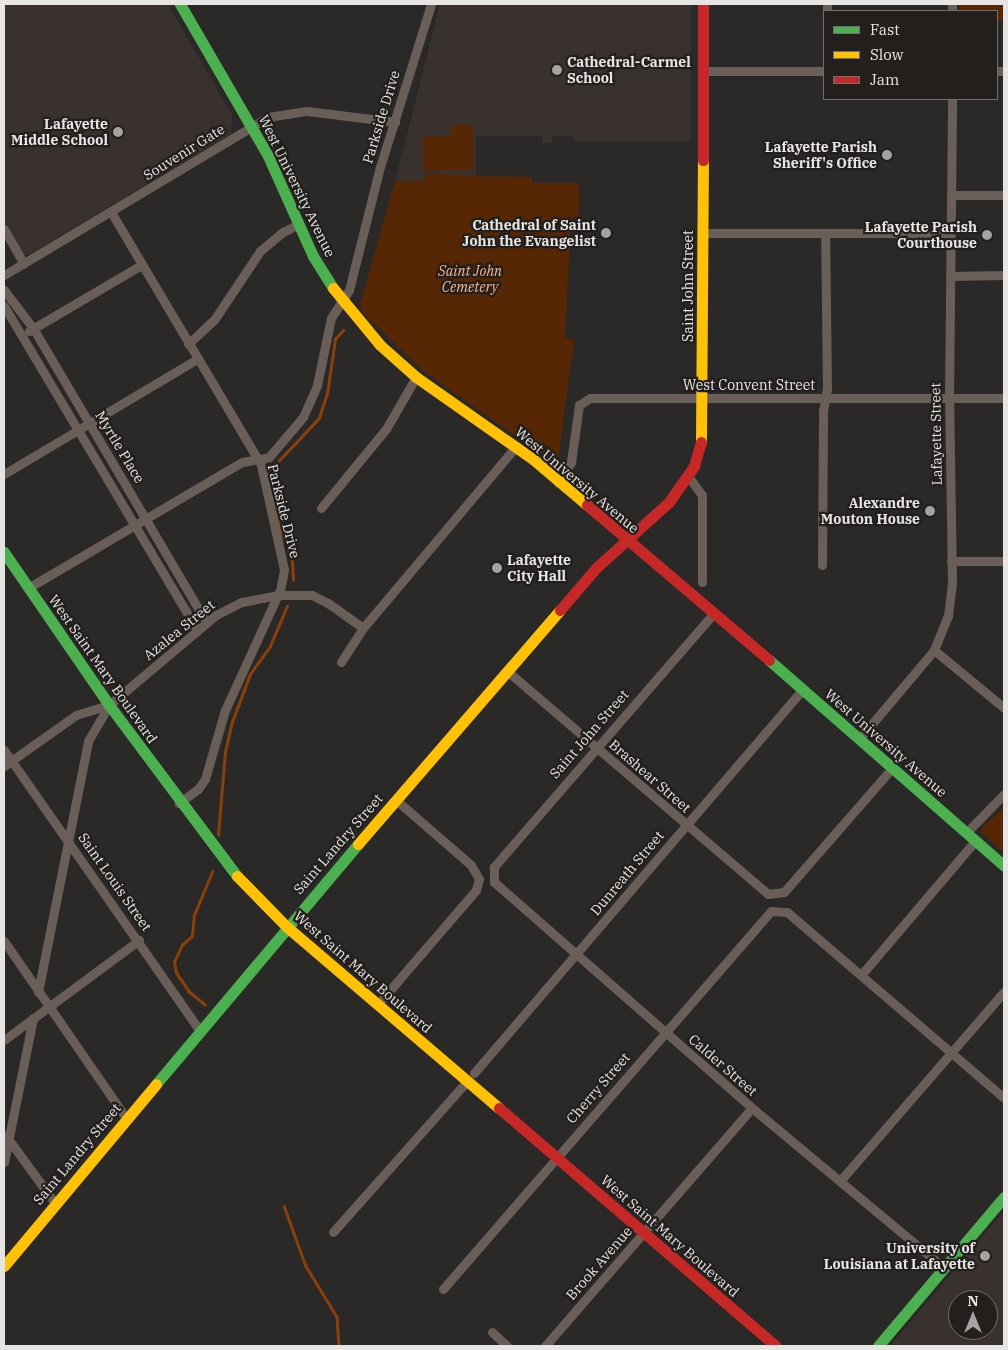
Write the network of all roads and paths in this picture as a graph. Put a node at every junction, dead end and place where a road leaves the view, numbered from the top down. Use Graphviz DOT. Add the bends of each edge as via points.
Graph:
graph roads {
  1 [pos="180,4"];
  2 [pos="431,4"];
  3 [pos="703,4"];
  4 [pos="703,71"];
  5 [pos="823,71"];
  6 [pos="952,100"];
  7 [pos="395,122"];
  8 [pos="251,126"];
  9 [pos="951,195"];
  10 [pos="1004,195"];
  11 [pos="111,212"];
  12 [pos="297,225"];
  13 [pos="4,230"];
  14 [pos="703,233"];
  15 [pos="825,233"];
  16 [pos="951,233"];
  17 [pos="24,264"];
  18 [pos="141,265"];
  19 [pos="4,275"];
  20 [pos="950,276"];
  21 [pos="1004,276"];
  22 [pos="4,290"];
  23 [pos="342,301"];
  24 [pos="4,306"];
  25 [pos="33,328"];
  26 [pos="23,334"];
  27 [pos="188,344"];
  28 [pos="197,359"];
  29 [pos="416,378"];
  30 [pos="703,398"];
  31 [pos="825,398"];
  32 [pos="949,398"];
  33 [pos="1004,398"];
  34 [pos="90,424"];
  35 [pos="79,430"];
  36 [pos="516,446"];
  37 [pos="256,460"];
  38 [pos="4,474"];
  39 [pos="688,476"];
  40 [pos="558,482"];
  41 [pos="321,508"];
  42 [pos="146,518"];
  43 [pos="135,524"];
  44 [pos="625,540"];
  45 [pos="5,558"];
  46 [pos="951,561"];
  47 [pos="1004,562"];
  48 [pos="822,565"];
  49 [pos="702,582"];
  50 [pos="28,588"];
  51 [pos="278,595"];
  52 [pos="713,614"];
  53 [pos="207,623"];
  54 [pos="363,628"];
  55 [pos="198,631"];
  56 [pos="934,650"];
  57 [pos="340,662"];
  58 [pos="507,671"];
  59 [pos="802,690"];
  60 [pos="109,705"];
  61 [pos="1004,708"];
  62 [pos="860,738"];
  63 [pos="597,749"];
  64 [pos="4,750"];
  65 [pos="7,764"];
  66 [pos="892,768"];
  67 [pos="1004,794"];
  68 [pos="396,800"];
  69 [pos="180,803"];
  70 [pos="686,825"];
  71 [pos="966,833"];
  72 [pos="69,839"];
  73 [pos="975,841"];
  74 [pos="1004,866"];
  75 [pos="492,876"];
  76 [pos="287,927"];
  77 [pos="138,940"];
  78 [pos="4,941"];
  79 [pos="575,955"];
  80 [pos="861,975"];
  81 [pos="38,992"];
  82 [pos="1004,992"];
  83 [pos="378,1004"];
  84 [pos="48,1006"];
  85 [pos="33,1018"];
  86 [pos="200,1031"];
  87 [pos="664,1032"];
  88 [pos="4,1040"];
  89 [pos="952,1053"];
  90 [pos="470,1077"];
  91 [pos="1004,1098"];
  92 [pos="752,1108"];
  93 [pos="126,1118"];
  94 [pos="6,1136"];
  95 [pos="556,1158"];
  96 [pos="4,1162"];
  97 [pos="840,1181"];
  98 [pos="1004,1197"];
  99 [pos="54,1203"];
  100 [pos="333,1232"];
  101 [pos="643,1234"];
  102 [pos="4,1266"];
  103 [pos="944,1268"];
  104 [pos="443,1289"];
  105 [pos="492,1332"];
  106 [pos="507,1346"];
  107 [pos="545,1346"];
  108 [pos="776,1346"];
  109 [pos="878,1346"];
  1 -- 8 [label="street, West University Avenue"];
  2 -- 7 [label="street, Parkside Drive"];
  3 -- 4 [label="street, Saint John Street"];
  4 -- 5 [label="street"];
  4 -- 14 [label="street, Saint John Street"];
  6 -- 9 [label="street, Lafayette Street"];
  7 -- 8 [label="street, Souvenir Gate" via="297,111 268,117"];
  7 -- 23 [label="street, Parkside Drive" via="349,290"];
  8 -- 11 [label="street, Souvenir Gate"];
  8 -- 12 [label="street, West University Avenue" via="281,183"];
  9 -- 10 [label="street"];
  9 -- 16 [label="street, Lafayette Street"];
  11 -- 17 [label="street, Souvenir Gate"];
  11 -- 18 [label="street"];
  12 -- 23 [label="street, West University Avenue"];
  12 -- 27 [label="street" via="260,251 214,320"];
  13 -- 17 [label="street"];
  14 -- 15 [label="street"];
  14 -- 30 [label="street, Saint John Street"];
  15 -- 16 [label="street"];
  15 -- 31 [label="street"];
  16 -- 20 [label="street, Lafayette Street"];
  17 -- 19 [label="street, Souvenir Gate"];
  18 -- 25 [label="street"];
  18 -- 27 [label="street"];
  20 -- 21 [label="street"];
  20 -- 32 [label="street, Lafayette Street"];
  22 -- 25 [label="street, Myrtle Place"];
  23 -- 29 [label="street, West University Avenue" via="380,345"];
  23 -- 37 [label="street, Parkside Drive" via="331,318 318,385 309,408 272,455"];
  24 -- 26 [label="street, Myrtle Place"];
  25 -- 26 [label="street"];
  25 -- 34 [label="street, Myrtle Place"];
  26 -- 35 [label="street, Myrtle Place"];
  27 -- 28 [label="street"];
  28 -- 34 [label="street"];
  28 -- 37 [label="street"];
  29 -- 36 [label="street, West University Avenue"];
  29 -- 41 [label="street" via="386,429"];
  30 -- 31 [label="street, West Convent Street"];
  30 -- 39 [label="street, Saint John Street" via="701,445"];
  30 -- 40 [label="street, West Convent Street" via="594,398 581,401 577,409 571,462"];
  31 -- 32 [label="street, West Convent Street"];
  31 -- 48 [label="street"];
  32 -- 33 [label="street, West Convent Street"];
  32 -- 46 [label="street, Lafayette Street"];
  34 -- 35 [label="street"];
  34 -- 42 [label="street, Myrtle Place"];
  35 -- 38 [label="street"];
  35 -- 43 [label="street, Myrtle Place"];
  36 -- 40 [label="street, West University Avenue"];
  36 -- 54 [label="street"];
  37 -- 42 [label="street" via="242,462"];
  37 -- 51 [label="street, Parkside Drive" via="262,468 271,526 282,558 283,580"];
  39 -- 44 [label="street, Saint John Street" via="669,502"];
  39 -- 49 [label="street" via="702,495"];
  40 -- 44 [label="street, West University Avenue"];
  42 -- 43 [label="street"];
  42 -- 53 [label="street, Myrtle Place"];
  43 -- 50 [label="street"];
  43 -- 55 [label="street, Myrtle Place"];
  44 -- 52 [label="street, West University Avenue"];
  44 -- 58 [label="street, Saint Landry Street" via="596,567"];
  45 -- 50 [label="street, West Saint Mary Boulevard"];
  46 -- 47 [label="street"];
  46 -- 56 [label="street, Lafayette Street" via="948,616"];
  50 -- 60 [label="street, West Saint Mary Boulevard"];
  51 -- 53 [label="street, Azalea Street" via="242,602"];
  51 -- 54 [label="street, Azalea Street" via="319,597"];
  51 -- 69 [label="street, Parkside Drive" via="225,710 205,778 198,789"];
  52 -- 59 [label="street, West University Avenue"];
  52 -- 63 [label="street, Saint John Street"];
  53 -- 55 [label="street, Azalea Street"];
  54 -- 57 [label="street"];
  55 -- 60 [label="street, Azalea Street"];
  56 -- 61 [label="street"];
  56 -- 62 [label="street, Lafayette Street"];
  58 -- 63 [label="street, Brashear Street"];
  58 -- 68 [label="street, Saint Landry Street"];
  59 -- 62 [label="street, West University Avenue"];
  59 -- 70 [label="street, Dunreath Street"];
  60 -- 65 [label="street, Azalea Street" via="76,715"];
  60 -- 69 [label="street, West Saint Mary Boulevard"];
  60 -- 72 [label="street" via="88,742"];
  62 -- 66 [label="street, West University Avenue"];
  63 -- 70 [label="street, Brashear Street"];
  63 -- 75 [label="street, Saint John Street" via="494,867"];
  64 -- 65 [label="street, Saint Louis Street"];
  65 -- 72 [label="street, Saint Louis Street"];
  66 -- 70 [label="street, Brashear Street" via="778,895 765,892"];
  66 -- 71 [label="street, West University Avenue"];
  67 -- 71 [label="street"];
  68 -- 76 [label="street, Saint Landry Street"];
  68 -- 83 [label="street" via="471,865 479,879 476,890"];
  69 -- 76 [label="street, West Saint Mary Boulevard" via="233,872"];
  70 -- 79 [label="street, Dunreath Street"];
  71 -- 73 [label="street, West University Avenue"];
  72 -- 77 [label="street, Saint Louis Street"];
  72 -- 81 [label="street"];
  73 -- 74 [label="street, West University Avenue"];
  73 -- 80 [label="street"];
  75 -- 79 [label="street, Calder Street" via="497,887"];
  76 -- 83 [label="street, West Saint Mary Boulevard"];
  76 -- 86 [label="street, Saint Landry Street"];
  77 -- 84 [label="street"];
  77 -- 86 [label="street, Saint Louis Street"];
  78 -- 81 [label="street"];
  79 -- 87 [label="street, Calder Street"];
  79 -- 90 [label="street, Dunreath Street"];
  80 -- 87 [label="street, Cherry Street" via="787,912 777,909 767,913"];
  80 -- 89 [label="street"];
  81 -- 84 [label="street"];
  82 -- 89 [label="street"];
  83 -- 90 [label="street, West Saint Mary Boulevard"];
  84 -- 85 [label="street"];
  84 -- 93 [label="street"];
  85 -- 88 [label="street"];
  85 -- 94 [label="street"];
  86 -- 93 [label="street, Saint Landry Street"];
  87 -- 92 [label="street, Calder Street"];
  87 -- 95 [label="street, Cherry Street"];
  89 -- 91 [label="street"];
  89 -- 97 [label="street"];
  90 -- 95 [label="street, West Saint Mary Boulevard"];
  90 -- 100 [label="street, Dunreath Street"];
  92 -- 97 [label="street, Calder Street"];
  92 -- 101 [label="street, Brook Avenue"];
  93 -- 99 [label="street, Saint Landry Street"];
  94 -- 96 [label="street"];
  94 -- 99 [label="street"];
  95 -- 101 [label="street, West Saint Mary Boulevard"];
  95 -- 104 [label="street, Cherry Street"];
  97 -- 103 [label="street, Calder Street"];
  98 -- 103 [label="street"];
  99 -- 102 [label="street, Saint Landry Street"];
  101 -- 107 [label="street, Brook Avenue"];
  101 -- 108 [label="street, West Saint Mary Boulevard"];
  103 -- 109 [label="street"];
  105 -- 106 [label="street"];
}
